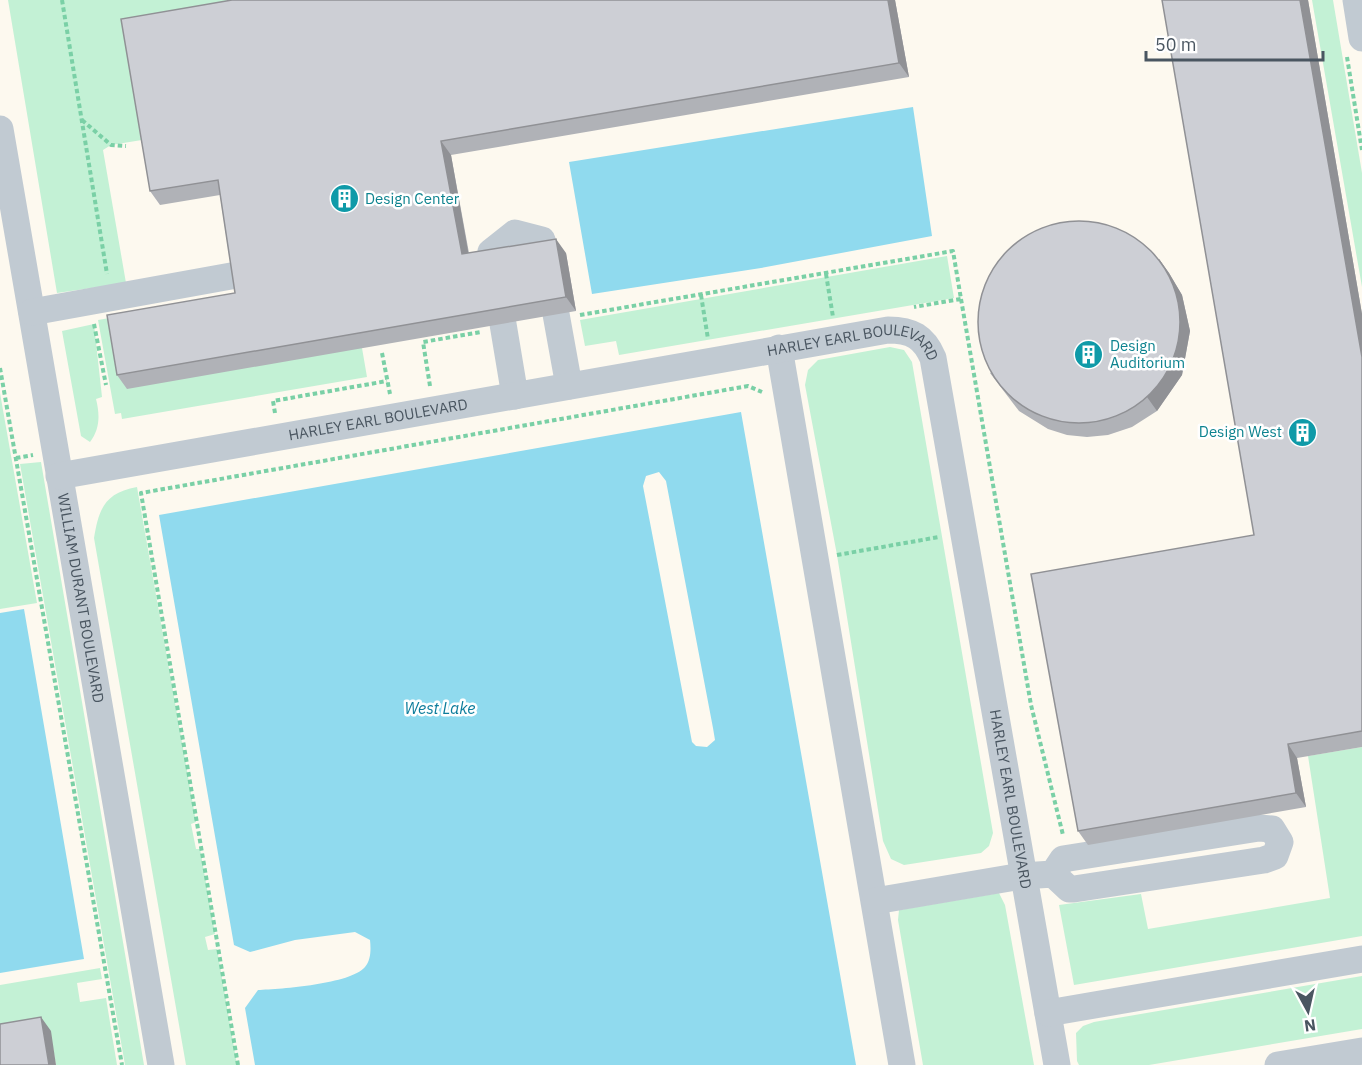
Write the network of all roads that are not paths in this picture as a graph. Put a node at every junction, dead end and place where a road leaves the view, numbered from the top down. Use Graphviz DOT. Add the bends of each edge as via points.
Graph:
graph roads {
  1 [pos="1356,0"];
  2 [pos="1354,45"];
  3 [pos="0,129"];
  4 [pos="546,256"];
  5 [pos="493,265"];
  6 [pos="231,276"];
  7 [pos="32,312"];
  8 [pos="557,317"];
  9 [pos="504,326"];
  10 [pos="779,348"];
  11 [pos="570,386"];
  12 [pos="515,396"];
  13 [pos="59,476"];
  14 [pos="1158,844"];
  15 [pos="1053,874"];
  16 [pos="1163,875"];
  17 [pos="1022,876"];
  18 [pos="875,901"];
  19 [pos="1362,959"];
  20 [pos="1048,1013"];
  21 [pos="1362,1051"];
  22 [pos="161,1065"];
  23 [pos="902,1065"];
  24 [pos="1057,1065"];
  25 [pos="1278,1065"];
  1 -- 2 [label="lane"];
  3 -- 7 [label="lane, WILLIAM DURANT BOULEVARD"];
  4 -- 5 [label="lane" via="542,240 515,233 491,252"];
  6 -- 7 [label="lane"];
  7 -- 13 [label="lane, WILLIAM DURANT BOULEVARD"];
  8 -- 11 [label="lane"];
  9 -- 12 [label="lane"];
  10 -- 11 [label="lane, HARLEY EARL BOULEVARD"];
  10 -- 17 [label="lane, HARLEY EARL BOULEVARD" via="902,330 916,334 933,358"];
  10 -- 18 [label="lane"];
  11 -- 12 [label="lane, HARLEY EARL BOULEVARD"];
  12 -- 13 [label="lane, HARLEY EARL BOULEVARD"];
  13 -- 22 [label="lane, WILLIAM DURANT BOULEVARD"];
  14 -- 15 [label="lane" via="1063,859"];
  14 -- 16 [label="lane"];
  14 -- 16 [label="lane" via="1259,828 1272,829 1280,842 1275,856 1264,860"];
  15 -- 16 [label="lane" via="1069,890"];
  15 -- 17 [label="lane"];
  17 -- 18 [label="lane"];
  17 -- 20 [label="lane, HARLEY EARL BOULEVARD"];
  18 -- 23 [label="lane"];
  19 -- 20 [label="lane"];
  20 -- 24 [label="lane, HARLEY EARL BOULEVARD"];
  21 -- 25 [label="lane"];
}
